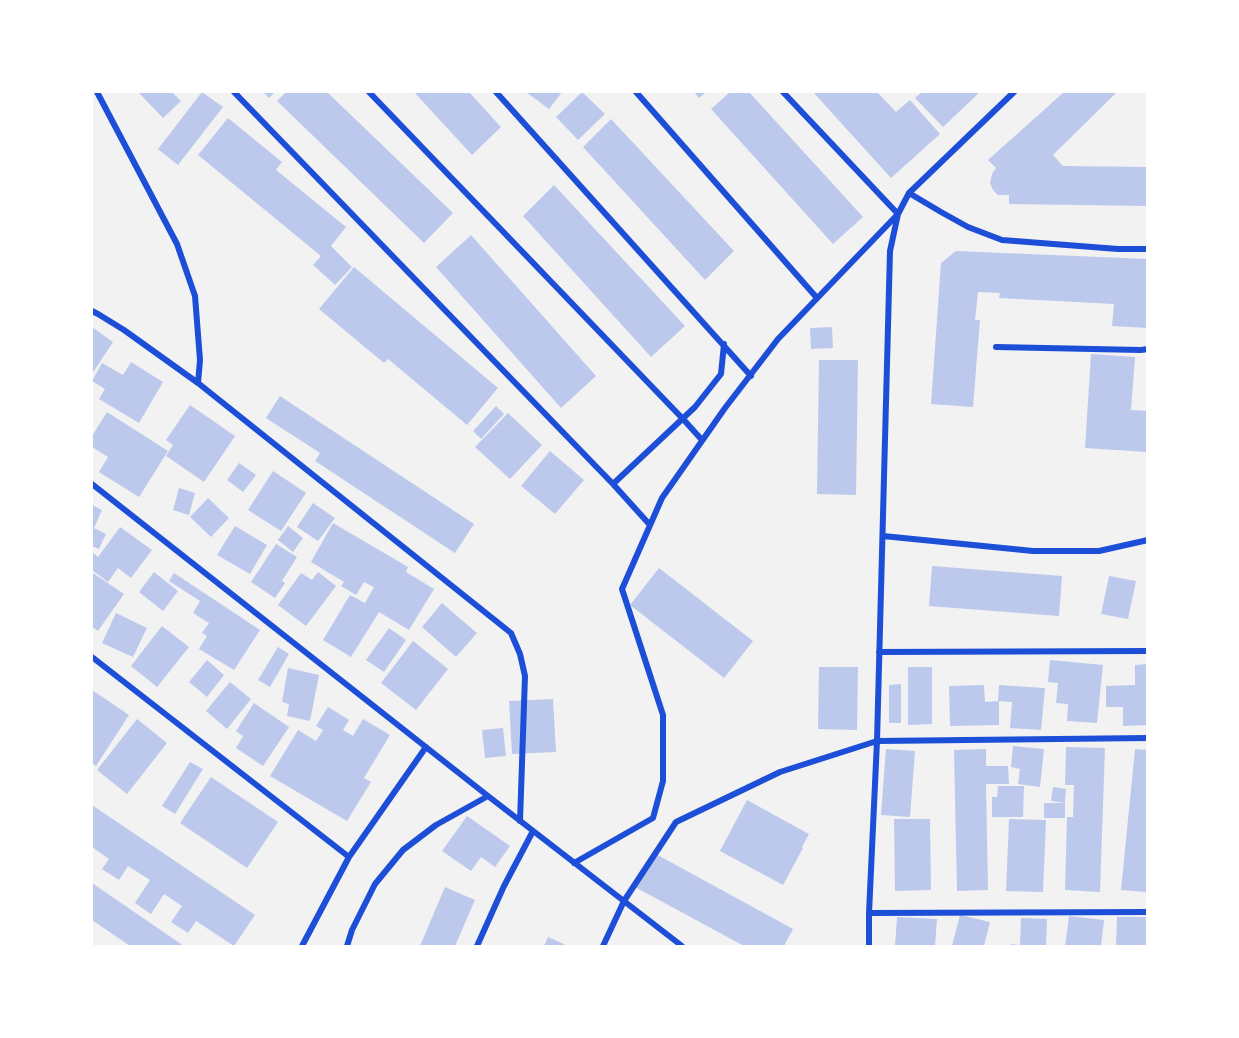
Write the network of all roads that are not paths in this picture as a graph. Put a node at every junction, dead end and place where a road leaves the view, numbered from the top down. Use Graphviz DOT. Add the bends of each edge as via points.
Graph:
graph roads {
  1 [pos="97,92"];
  2 [pos="234,92"];
  3 [pos="369,92"];
  4 [pos="496,92"];
  5 [pos="636,92"];
  6 [pos="783,92"];
  7 [pos="1014,92"];
  8 [pos="909,192"];
  9 [pos="898,214"];
  10 [pos="1148,249"];
  11 [pos="817,298"];
  12 [pos="92,311"];
  13 [pos="724,344"];
  14 [pos="996,347"];
  15 [pos="1148,349"];
  16 [pos="751,376"];
  17 [pos="198,383"];
  18 [pos="683,419"];
  19 [pos="702,440"];
  20 [pos="92,484"];
  21 [pos="613,484"];
  22 [pos="650,525"];
  23 [pos="883,536"];
  24 [pos="1148,540"];
  25 [pos="1148,651"];
  26 [pos="879,652"];
  27 [pos="92,657"];
  28 [pos="1148,738"];
  29 [pos="877,741"];
  30 [pos="426,747"];
  31 [pos="488,796"];
  32 [pos="520,820"];
  33 [pos="533,831"];
  34 [pos="349,857"];
  35 [pos="574,863"];
  36 [pos="624,901"];
  37 [pos="1148,912"];
  38 [pos="869,913"];
  39 [pos="302,946"];
  40 [pos="347,946"];
  41 [pos="477,946"];
  42 [pos="603,946"];
  43 [pos="682,946"];
  44 [pos="869,946"];
  1 -- 17 [label="street" via="177,244 195,296"];
  2 -- 21 [label="street"];
  3 -- 18 [label="street"];
  4 -- 13 [label="street"];
  5 -- 11 [label="street"];
  6 -- 9 [label="street"];
  7 -- 8 [label="street"];
  8 -- 9 [label="street"];
  8 -- 10 [label="street" via="968,227 1002,240"];
  9 -- 11 [label="street"];
  9 -- 23 [label="street" via="890,251"];
  11 -- 16 [label="street" via="778,339"];
  12 -- 17 [label="street"];
  13 -- 16 [label="street"];
  13 -- 18 [label="street" via="721,374"];
  14 -- 15 [label="street"];
  16 -- 19 [label="street"];
  17 -- 32 [label="street" via="511,633 525,676"];
  18 -- 19 [label="street"];
  18 -- 21 [label="street"];
  19 -- 22 [label="street" via="662,498"];
  20 -- 30 [label="street"];
  21 -- 22 [label="street"];
  22 -- 35 [label="street" via="622,589 663,715 663,781 653,818"];
  23 -- 24 [label="street" via="1033,551 1099,551"];
  23 -- 26 [label="street"];
  25 -- 26 [label="street"];
  26 -- 29 [label="street"];
  27 -- 34 [label="street"];
  28 -- 29 [label="street"];
  29 -- 36 [label="street" via="780,772 676,822"];
  29 -- 38 [label="street"];
  30 -- 31 [label="street"];
  30 -- 34 [label="street"];
  31 -- 32 [label="street"];
  31 -- 40 [label="street" via="436,825 403,850 375,884"];
  32 -- 33 [label="street"];
  33 -- 35 [label="street"];
  33 -- 41 [label="street"];
  34 -- 39 [label="street"];
  35 -- 36 [label="street"];
  36 -- 42 [label="street"];
  36 -- 43 [label="street"];
  37 -- 38 [label="street"];
  38 -- 44 [label="street"];
}
